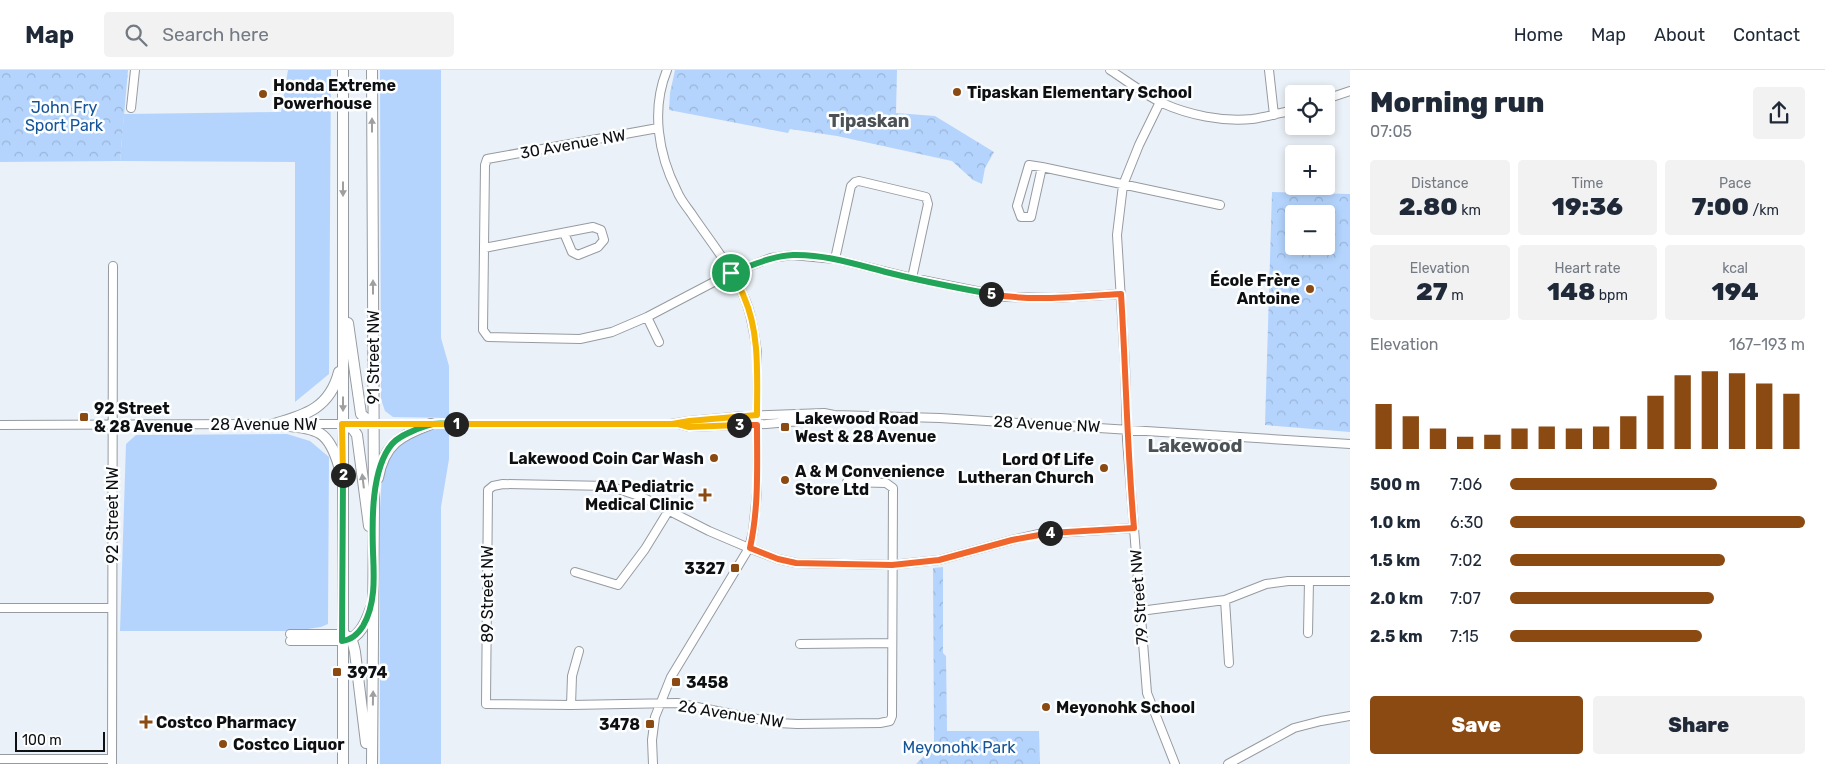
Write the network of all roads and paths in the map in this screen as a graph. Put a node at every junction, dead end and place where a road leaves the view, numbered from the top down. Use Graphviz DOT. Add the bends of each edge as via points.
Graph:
graph roads {
  1 [pos="135,70"];
  2 [pos="343,70"];
  3 [pos="372,70"];
  4 [pos="667,70"];
  5 [pos="1110,70"];
  6 [pos="1269,70"];
  7 [pos="1350,91"];
  8 [pos="1335,96"];
  9 [pos="1160,102"];
  10 [pos="131,108"];
  11 [pos="1285,112"];
  12 [pos="1274,114"];
  13 [pos="658,128"];
  14 [pos="1042,167"];
  15 [pos="1123,185"];
  16 [pos="1220,205"];
  17 [pos="564,233"];
  18 [pos="484,248"];
  19 [pos="834,259"];
  20 [pos="112,266"];
  21 [pos="731,273"];
  22 [pos="912,278"];
  23 [pos="1121,294"];
  24 [pos="343,303"];
  25 [pos="647,316"];
  26 [pos="659,342"];
  27 [pos="343,357"];
  28 [pos="757,415"];
  29 [pos="834,415"];
  30 [pos="274,424"];
  31 [pos="342,424"];
  32 [pos="373,424"];
  33 [pos="431,424"];
  34 [pos="678,424"];
  35 [pos="0,425"];
  36 [pos="112,425"];
  37 [pos="757,425"];
  38 [pos="1127,429"];
  39 [pos="1350,444"];
  40 [pos="343,478"];
  41 [pos="847,482"];
  42 [pos="374,506"];
  43 [pos="669,510"];
  44 [pos="1134,528"];
  45 [pos="373,547"];
  46 [pos="750,548"];
  47 [pos="892,565"];
  48 [pos="575,572"];
  49 [pos="374,577"];
  50 [pos="1309,580"];
  51 [pos="1350,581"];
  52 [pos="1225,600"];
  53 [pos="0,608"];
  54 [pos="112,608"];
  55 [pos="1140,610"];
  56 [pos="1308,633"];
  57 [pos="290,638"];
  58 [pos="345,638"];
  59 [pos="892,643"];
  60 [pos="800,644"];
  61 [pos="578,652"];
  62 [pos="1229,662"];
  63 [pos="486,704"];
  64 [pos="660,704"];
  65 [pos="571,705"];
  66 [pos="1350,716"];
  67 [pos="0,759"];
  68 [pos="112,762"];
  69 [pos="343,764"];
  70 [pos="370,764"];
  71 [pos="653,764"];
  72 [pos="1176,764"];
  73 [pos="1228,764"];
  1 -- 10 [label="street"];
  2 -- 24 [label="main road, 91 Street NW, one-way"];
  32 -- 3 [label="main road, 91 Street NW, one-way"];
  4 -- 13 [label="street" via="659,100"];
  5 -- 9 [label="street"];
  6 -- 12 [label="street"];
  7 -- 8 [label="street"];
  9 -- 12 [label="street" via="1223,119 1252,119"];
  9 -- 15 [label="street, 79 Street NW" via="1138,145"];
  11 -- 12 [label="street"];
  13 -- 18 [label="street, 30 Avenue NW" via="487,159"];
  13 -- 21 [label="street" via="663,157 677,192"];
  14 -- 14 [label="street" via="1029,165 1017,206 1021,217 1031,217"];
  14 -- 15 [label="street"];
  15 -- 16 [label="street"];
  15 -- 23 [label="street, 79 Street NW" via="1116,235"];
  17 -- 17 [label="street" via="572,252 578,255 604,240 602,230 595,227"];
  17 -- 18 [label="street"];
  18 -- 25 [label="street" via="483,330 488,337 580,339 612,332"];
  19 -- 21 [label="street" via="792,255 771,258"];
  19 -- 22 [label="street"];
  19 -- 22 [label="street" via="851,186 855,182 926,197"];
  20 -- 36 [label="street, 92 Street NW"];
  21 -- 25 [label="street"];
  21 -- 28 [label="street" via="745,297 753,330 757,352"];
  22 -- 23 [label="street" via="1006,297"];
  23 -- 38 [label="street, 79 Street NW"];
  24 -- 27 [label="main road, 91 Street NW"];
  24 -- 32 [label="main road" via="361,414"];
  25 -- 26 [label="street"];
  27 -- 30 [label="main road" via="337,382 328,399 295,418"];
  27 -- 31 [label="main road, 91 Street NW, one-way"];
  28 -- 29 [label="street, 28 Avenue NW"];
  28 -- 34 [label="street, 28 Avenue NW"];
  28 -- 37 [label="street"];
  29 -- 37 [label="street, 28 Avenue NW" via="824,419"];
  29 -- 38 [label="street, 28 Avenue NW"];
  30 -- 31 [label="street, 28 Avenue NW"];
  30 -- 36 [label="street, 28 Avenue NW"];
  30 -- 40 [label="main road" via="310,429 323,435 333,447"];
  31 -- 32 [label="street, 28 Avenue NW"];
  31 -- 40 [label="main road, 91 Street NW"];
  45 -- 31 [label="main road, one-way" via="357,435"];
  32 -- 33 [label="street, 28 Avenue NW"];
  32 -- 42 [label="main road, 91 Street NW"];
  33 -- 34 [label="street, 28 Avenue NW"];
  33 -- 42 [label="main road" via="407,434 392,445 379,472"];
  34 -- 37 [label="street, 28 Avenue NW" via="689,427"];
  35 -- 36 [label="street, 28 Avenue NW"];
  36 -- 54 [label="street, 92 Street NW"];
  37 -- 46 [label="street" via="757,494"];
  38 -- 39 [label="street, 28 Avenue NW"];
  38 -- 44 [label="street, 79 Street NW"];
  40 -- 58 [label="main road, 91 Street NW"];
  41 -- 47 [label="street" via="886,483 893,488"];
  42 -- 45 [label="main road, 91 Street NW"];
  43 -- 46 [label="street"];
  43 -- 48 [label="street" via="618,585"];
  43 -- 63 [label="street, 89 Street NW" via="609,486 503,484 488,490"];
  44 -- 47 [label="street" via="1039,534 939,560"];
  44 -- 55 [label="street, 79 Street NW"];
  45 -- 49 [label="main road, 91 Street NW"];
  46 -- 47 [label="street" via="796,563"];
  46 -- 64 [label="street" via="689,645"];
  47 -- 59 [label="street"];
  49 -- 58 [label="main road" via="369,614 362,628"];
  70 -- 49 [label="main road, 91 Street NW, one-way"];
  50 -- 51 [label="street"];
  50 -- 52 [label="street" via="1266,584"];
  50 -- 56 [label="street"];
  52 -- 55 [label="street"];
  52 -- 62 [label="street"];
  53 -- 54 [label="street"];
  54 -- 68 [label="street, 92 Street NW"];
  55 -- 72 [label="street, 79 Street NW" via="1147,693"];
  57 -- 58 [label="street"];
  58 -- 69 [label="main road, 91 Street NW"];
  58 -- 70 [label="main road" via="355,652"];
  59 -- 60 [label="street"];
  59 -- 64 [label="street, 26 Avenue NW" via="890,721 797,724 677,703"];
  61 -- 65 [label="street" via="572,676"];
  63 -- 65 [label="street, 26 Avenue NW"];
  64 -- 65 [label="street, 26 Avenue NW"];
  64 -- 71 [label="street" via="652,740"];
  66 -- 73 [label="street" via="1294,728"];
  67 -- 68 [label="street"];
}
